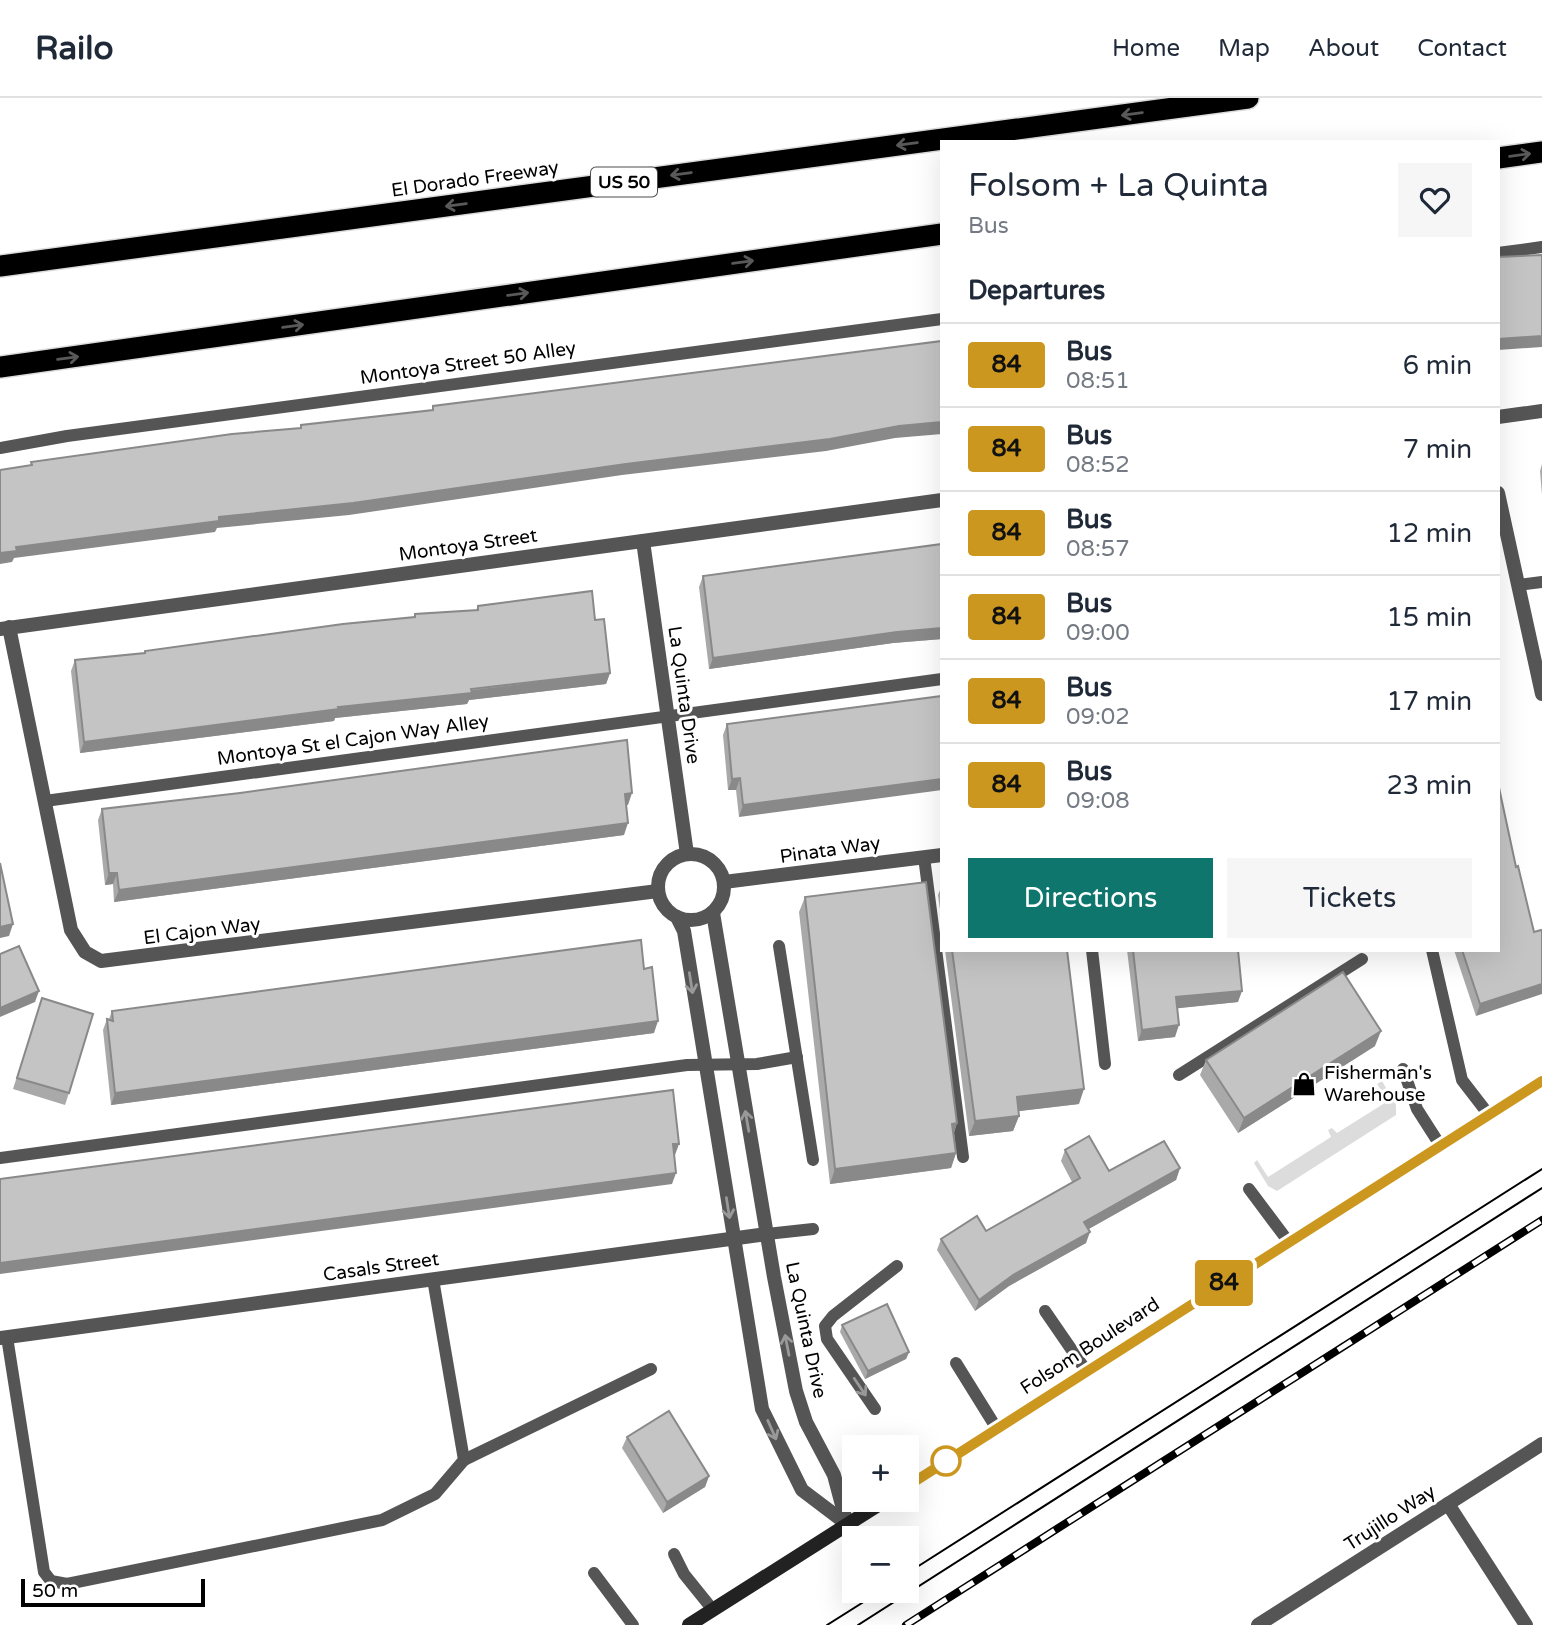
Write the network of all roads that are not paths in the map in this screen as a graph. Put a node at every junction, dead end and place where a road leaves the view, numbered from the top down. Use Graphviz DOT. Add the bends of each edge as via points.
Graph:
graph roads {
  1 [pos="1248,98"];
  2 [pos="1542,152"];
  3 [pos="1500,158"];
  4 [pos="940,234"];
  5 [pos="1542,247"];
  6 [pos="1500,253"];
  7 [pos="0,266"];
  8 [pos="940,319"];
  9 [pos="0,367"];
  10 [pos="1542,411"];
  11 [pos="1500,417"];
  12 [pos="0,448"];
  13 [pos="940,500"];
  14 [pos="1500,502"];
  15 [pos="643,541"];
  16 [pos="1542,582"];
  17 [pos="1518,585"];
  18 [pos="4,628"];
  19 [pos="940,679"];
  20 [pos="1542,694"];
  21 [pos="667,717"];
  22 [pos="45,801"];
  23 [pos="687,854"];
  24 [pos="940,855"];
  25 [pos="924,857"];
  26 [pos="724,883"];
  27 [pos="658,891"];
  28 [pos="713,913"];
  29 [pos="677,917"];
  30 [pos="779,946"];
  31 [pos="1092,952"];
  32 [pos="1432,952"];
  33 [pos="1362,959"];
  34 [pos="797,1057"];
  35 [pos="1105,1064"];
  36 [pos="705,1065"];
  37 [pos="738,1065"];
  38 [pos="1404,1069"];
  39 [pos="1179,1075"];
  40 [pos="1542,1080"];
  41 [pos="1489,1115"];
  42 [pos="1440,1146"];
  43 [pos="963,1157"];
  44 [pos="0,1158"];
  45 [pos="813,1160"];
  46 [pos="1249,1189"];
  47 [pos="813,1229"];
  48 [pos="767,1234"];
  49 [pos="733,1239"];
  50 [pos="1288,1241"];
  51 [pos="897,1266"];
  52 [pos="433,1279"];
  53 [pos="1045,1311"];
  54 [pos="4,1338"];
  55 [pos="956,1363"];
  56 [pos="651,1369"];
  57 [pos="1087,1372"];
  58 [pos="875,1409"];
  59 [pos="997,1429"];
  60 [pos="1542,1444"];
  61 [pos="464,1460"];
  62 [pos="919,1479"];
  63 [pos="1448,1504"];
  64 [pos="866,1512"];
  65 [pos="847,1524"];
  66 [pos="674,1554"];
  67 [pos="594,1573"];
  68 [pos="713,1610"];
  69 [pos="633,1625"];
  70 [pos="689,1625"];
  71 [pos="1258,1625"];
  72 [pos="1526,1625"];
  1 -- 7 [label="highway, El Dorado Freeway / US 50, one-way"];
  3 -- 2 [label="highway, one-way"];
  9 -- 4 [label="highway, one-way"];
  5 -- 6 [label="lane"];
  8 -- 12 [label="lane, Montoya Street 50 Alley"];
  10 -- 11 [label="street"];
  13 -- 15 [label="street, Montoya Street"];
  14 -- 17 [label="street"];
  15 -- 18 [label="street, Montoya Street"];
  15 -- 21 [label="street, La Quinta Drive"];
  16 -- 17 [label="lane"];
  17 -- 20 [label="street"];
  18 -- 22 [label="street, El Cajon Way"];
  19 -- 21 [label="lane, Montoya St el Cajon Way Alley"];
  21 -- 22 [label="lane, Montoya St el Cajon Way Alley"];
  21 -- 23 [label="street, La Quinta Drive"];
  22 -- 27 [label="street, El Cajon Way" via="71,930 85,952 101,961"];
  23 -- 26 [label="street" via="712,861"];
  23 -- 27 [label="street" via="668,862 658,880"];
  24 -- 25 [label="street, Pinata Way"];
  25 -- 26 [label="street, Pinata Way"];
  25 -- 43 [label="lane"];
  26 -- 28 [label="street" via="722,900"];
  27 -- 29 [label="street" via="666,909"];
  28 -- 29 [label="street" via="694,920"];
  28 -- 37 [label="street, La Quinta Drive"];
  29 -- 36 [label="street, one-way" via="684,931"];
  30 -- 34 [label="lane"];
  31 -- 35 [label="lane"];
  32 -- 41 [label="lane" via="1462,1080"];
  33 -- 39 [label="lane"];
  34 -- 37 [label="lane"];
  34 -- 45 [label="lane"];
  36 -- 37 [label="lane"];
  36 -- 44 [label="lane"];
  36 -- 49 [label="street, one-way"];
  48 -- 37 [label="street, La Quinta Drive, one-way"];
  38 -- 42 [label="lane" via="1417,1109"];
  40 -- 41 [label="main road, Folsom Boulevard"];
  41 -- 42 [label="main road, Folsom Boulevard"];
  42 -- 50 [label="main road, Folsom Boulevard"];
  46 -- 50 [label="lane"];
  47 -- 48 [label="lane"];
  48 -- 49 [label="street, Casals Street"];
  65 -- 48 [label="street, La Quinta Drive, one-way" via="834,1475 806,1422 796,1391"];
  49 -- 52 [label="street, Casals Street"];
  49 -- 65 [label="street, one-way" via="762,1409 802,1490"];
  50 -- 57 [label="main road, Folsom Boulevard"];
  51 -- 58 [label="lane, one-way" via="825,1326 827,1339"];
  52 -- 54 [label="street, Casals Street"];
  52 -- 61 [label="lane"];
  53 -- 57 [label="lane"];
  54 -- 61 [label="lane" via="44,1572 51,1581 66,1584 382,1520 435,1494"];
  55 -- 59 [label="lane"];
  56 -- 61 [label="lane"];
  57 -- 59 [label="main road, Folsom Boulevard"];
  59 -- 62 [label="main road, Folsom Boulevard"];
  60 -- 63 [label="street, Trujillo Way"];
  63 -- 71 [label="street, Trujillo Way"];
  63 -- 72 [label="street"];
  64 -- 65 [label="main road"];
  65 -- 68 [label="main road"];
  66 -- 68 [label="lane"];
  67 -- 69 [label="lane"];
  68 -- 70 [label="main road"];
}
